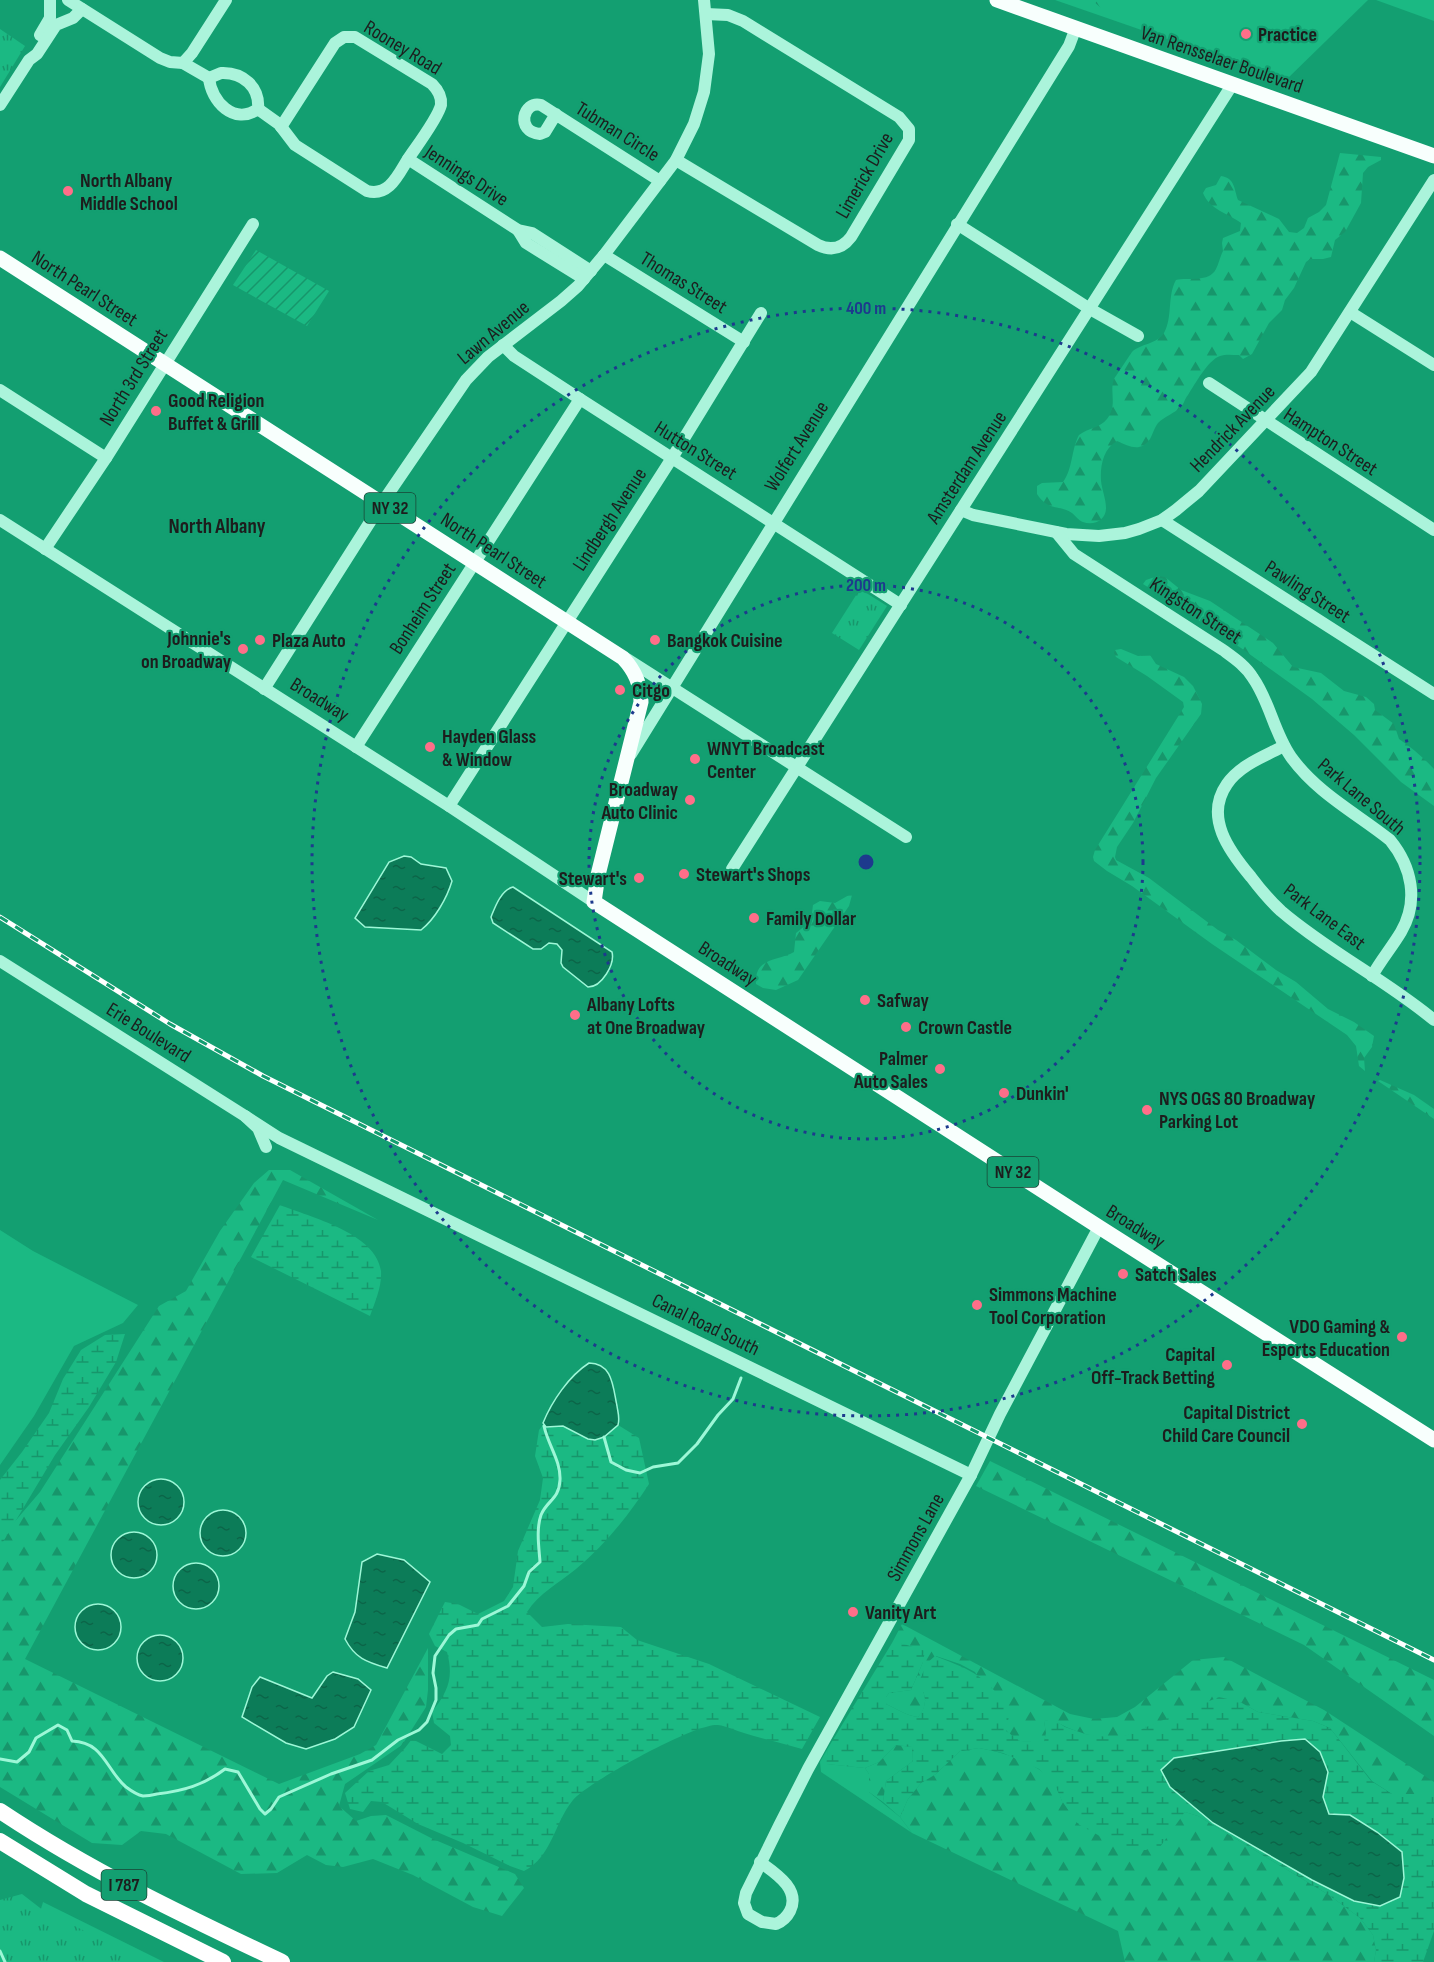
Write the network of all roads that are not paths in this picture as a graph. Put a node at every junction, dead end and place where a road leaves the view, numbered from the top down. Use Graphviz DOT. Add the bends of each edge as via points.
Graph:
graph roads {
  1 [pos="50,0"];
  2 [pos="68,0"];
  3 [pos="226,0"];
  4 [pos="704,0"];
  5 [pos="996,0"];
  6 [pos="82,9"];
  7 [pos="706,14"];
  8 [pos="1075,30"];
  9 [pos="29,60"];
  10 [pos="183,63"];
  11 [pos="209,78"];
  12 [pos="1232,85"];
  13 [pos="0,105"];
  14 [pos="258,109"];
  15 [pos="556,114"];
  16 [pos="281,127"];
  17 [pos="1434,156"];
  18 [pos="408,159"];
  19 [pos="676,160"];
  20 [pos="1434,180"];
  21 [pos="660,181"];
  22 [pos="253,224"];
  23 [pos="957,224"];
  24 [pos="604,255"];
  25 [pos="0,258"];
  26 [pos="587,275"];
  27 [pos="1090,309"];
  28 [pos="1350,312"];
  29 [pos="761,313"];
  30 [pos="1138,336"];
  31 [pos="744,342"];
  32 [pos="503,345"];
  33 [pos="164,364"];
  34 [pos="1434,365"];
  35 [pos="1209,383"];
  36 [pos="0,390"];
  37 [pos="580,399"];
  38 [pos="1265,422"];
  39 [pos="106,458"];
  40 [pos="672,458"];
  41 [pos="382,503"];
  42 [pos="961,510"];
  43 [pos="1162,520"];
  44 [pos="773,522"];
  45 [pos="1,524"];
  46 [pos="1434,530"];
  47 [pos="1056,532"];
  48 [pos="45,549"];
  49 [pos="475,562"];
  50 [pos="901,605"];
  51 [pos="567,621"];
  52 [pos="616,652"];
  53 [pos="671,687"];
  54 [pos="264,689"];
  55 [pos="1434,694"];
  56 [pos="1284,746"];
  57 [pos="356,747"];
  58 [pos="627,760"];
  59 [pos="796,767"];
  60 [pos="449,806"];
  61 [pos="906,837"];
  62 [pos="732,869"];
  63 [pos="594,902"];
  64 [pos="0,961"];
  65 [pos="1372,976"];
  66 [pos="1434,1020"];
  67 [pos="245,1116"];
  68 [pos="266,1147"];
  69 [pos="1099,1227"];
  70 [pos="1434,1440"];
  71 [pos="971,1475"];
  72 [pos="0,1811"];
  73 [pos="0,1841"];
  74 [pos="760,1862"];
  75 [pos="224,1962"];
  76 [pos="282,1962"];
  1 -- 9 [label="street" via="49,20"];
  2 -- 6 [label="street"];
  3 -- 10 [label="street"];
  4 -- 7 [label="street, Lawn Avenue"];
  5 -- 8 [label="main road, Van Rensselaer Boulevard"];
  6 -- 9 [label="street" via="56,25"];
  6 -- 10 [label="street" via="164,61"];
  7 -- 19 [label="street, Lawn Avenue" via="709,54 704,92"];
  7 -- 19 [label="street, Limerick Drive" via="728,15 743,21 899,117 907,125 909,140 851,237 834,249 818,245"];
  8 -- 12 [label="main road, Van Rensselaer Boulevard"];
  8 -- 23 [label="street, Wolfert Avenue" via="1069,46"];
  9 -- 13 [label="street"];
  10 -- 11 [label="street"];
  11 -- 14 [label="street" via="214,98 225,110 242,114"];
  11 -- 14 [label="street" via="226,73 243,78 257,94"];
  12 -- 17 [label="main road, Van Rensselaer Boulevard"];
  12 -- 27 [label="street, Amsterdam Avenue"];
  14 -- 16 [label="street, Jennings Drive"];
  15 -- 21 [label="street, Tubman Circle"];
  16 -- 18 [label="street, Jennings Drive" via="295,145 370,192 388,188"];
  16 -- 18 [label="street, Rooney Road" via="335,43 355,36 439,92 440,110"];
  18 -- 26 [label="street, Jennings Drive" via="518,230 526,243"];
  19 -- 21 [label="street, Lawn Avenue"];
  20 -- 28 [label="street, Hendrick Avenue"];
  21 -- 24 [label="street, Lawn Avenue"];
  22 -- 33 [label="street, North 3rd Street"];
  23 -- 27 [label="street"];
  23 -- 44 [label="street, Wolfert Avenue"];
  24 -- 26 [label="street, Lawn Avenue"];
  24 -- 31 [label="street, Thomas Street"];
  25 -- 33 [label="main road, North Pearl Street / NY 32"];
  26 -- 32 [label="street, Lawn Avenue" via="561,301"];
  27 -- 30 [label="street"];
  27 -- 42 [label="street, Amsterdam Avenue"];
  28 -- 34 [label="street"];
  28 -- 38 [label="street, Hendrick Avenue" via="1311,372"];
  29 -- 31 [label="street, Lindbergh Avenue"];
  31 -- 40 [label="street, Lindbergh Avenue"];
  32 -- 37 [label="street, Hutton Street" via="516,358"];
  32 -- 41 [label="street, Lawn Avenue" via="466,380"];
  33 -- 39 [label="street, North 3rd Street"];
  33 -- 41 [label="main road, North Pearl Street / NY 32"];
  35 -- 38 [label="street, Hampton Street"];
  36 -- 39 [label="street"];
  37 -- 40 [label="street, Hutton Street"];
  37 -- 49 [label="street, Bonheim Street"];
  38 -- 43 [label="street, Hendrick Avenue" via="1199,491"];
  38 -- 46 [label="street, Hampton Street"];
  39 -- 48 [label="street, North 3rd Street"];
  40 -- 44 [label="street, Hutton Street"];
  40 -- 51 [label="street, Lindbergh Avenue"];
  41 -- 49 [label="main road, North Pearl Street / NY 32"];
  41 -- 54 [label="street, Lawn Avenue"];
  42 -- 47 [label="street, Hendrick Avenue"];
  42 -- 50 [label="street, Amsterdam Avenue"];
  43 -- 47 [label="street, Hendrick Avenue" via="1109,536"];
  43 -- 55 [label="street, Pawling Street"];
  44 -- 50 [label="street, Hutton Street"];
  44 -- 53 [label="street, Wolfert Avenue"];
  45 -- 48 [label="street, Broadway"];
  47 -- 56 [label="street, Kingston Street" via="1074,554 1244,667 1254,678"];
  48 -- 54 [label="street, Broadway"];
  49 -- 51 [label="main road, North Pearl Street / NY 32"];
  49 -- 57 [label="street, Bonheim Street"];
  50 -- 59 [label="street, Amsterdam Avenue"];
  51 -- 52 [label="main road, North Pearl Street / NY 32"];
  51 -- 60 [label="street, Lindbergh Avenue"];
  52 -- 53 [label="street, North Pearl Street"];
  52 -- 58 [label="main road, NY 32" via="633,670 641,694"];
  53 -- 58 [label="street, Wolfert Avenue"];
  53 -- 59 [label="street, North Pearl Street"];
  54 -- 57 [label="street, Broadway"];
  56 -- 65 [label="street, Park Lane South" via="1316,786 1390,840 1408,868 1412,897 1409,914"];
  56 -- 65 [label="street, Park Lane East" via="1241,770 1227,785 1220,798 1218,816 1224,838 1246,872 1280,910"];
  57 -- 60 [label="street, Broadway"];
  58 -- 63 [label="main road, Wolfert Avenue / NY 32"];
  59 -- 61 [label="street, North Pearl Street"];
  59 -- 62 [label="street, Amsterdam Avenue"];
  60 -- 63 [label="street, Broadway"];
  63 -- 69 [label="main road, Broadway / NY 32"];
  64 -- 67 [label="street, Erie Boulevard"];
  65 -- 66 [label="street, Park Lane East"];
  67 -- 68 [label="street, Erie Boulevard" via="258,1128"];
  67 -- 71 [label="street, Canal Road South" via="279,1138"];
  69 -- 70 [label="main road, Broadway / NY 32"];
  69 -- 71 [label="street, Simmons Lane"];
  71 -- 74 [label="street, Simmons Lane"];
  72 -- 76 [label="highway, I 787" via="114,1880"];
  73 -- 75 [label="highway, I 787" via="86,1894"];
  74 -- 74 [label="street, Simmons Lane" via="746,1893 745,1907 753,1918 776,1924 788,1914 792,1895 782,1879"];
}
